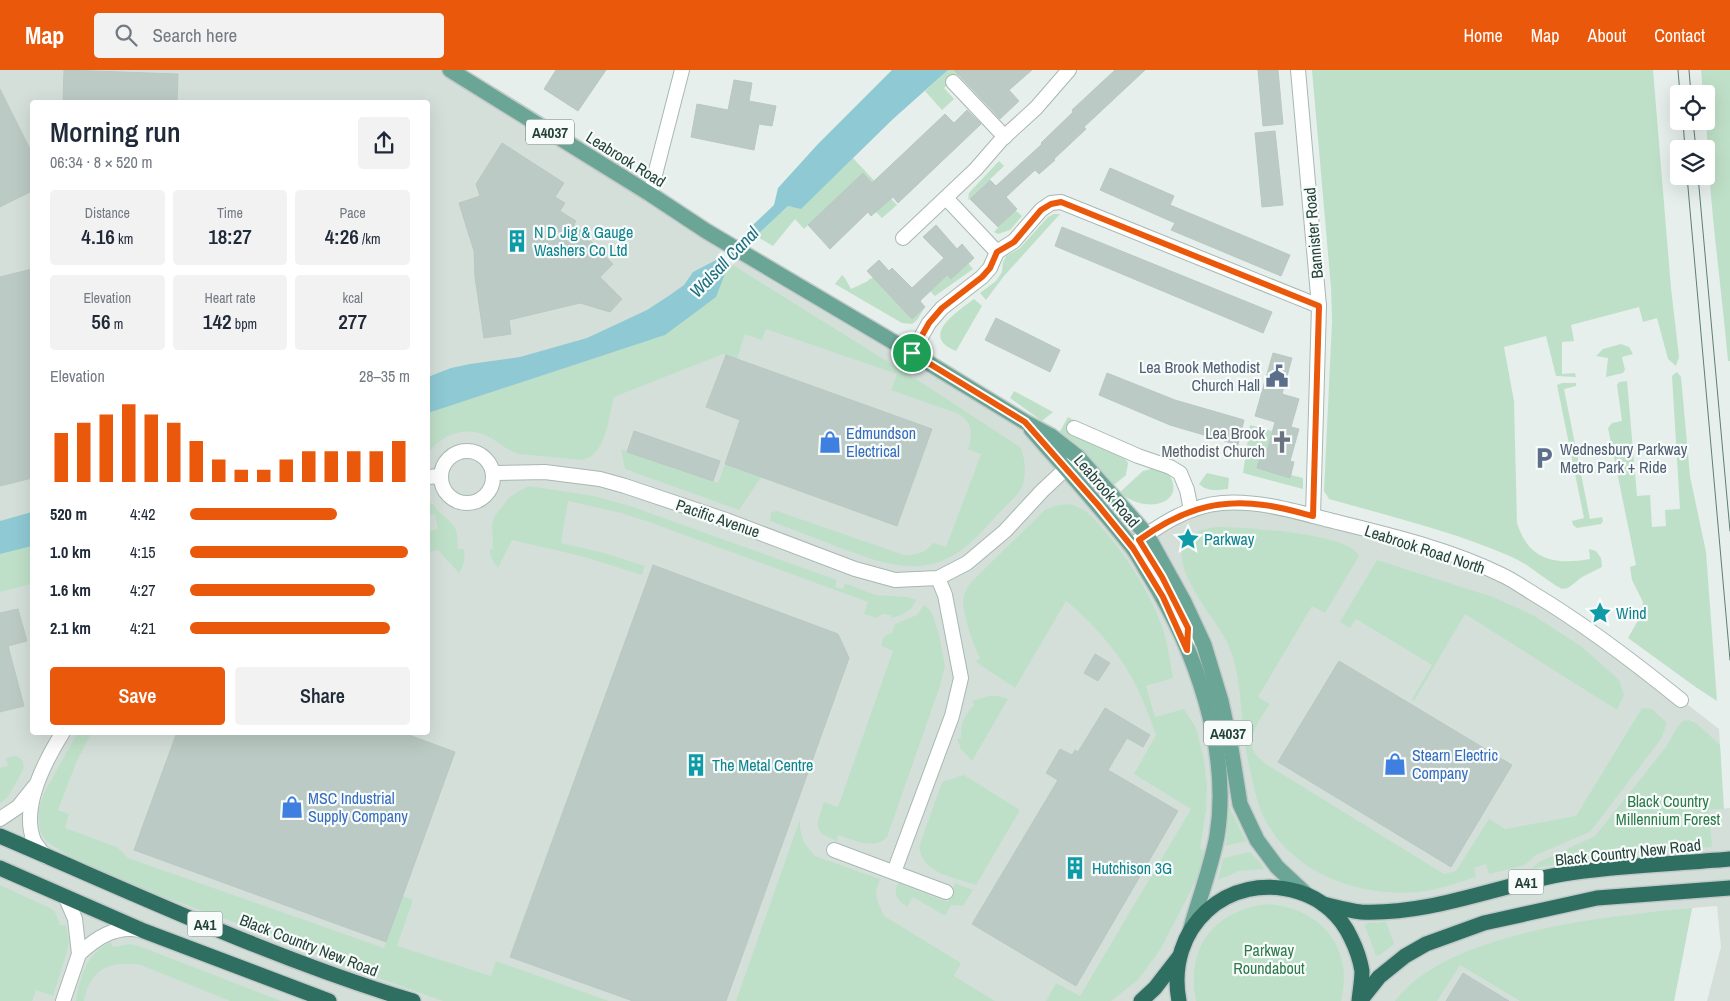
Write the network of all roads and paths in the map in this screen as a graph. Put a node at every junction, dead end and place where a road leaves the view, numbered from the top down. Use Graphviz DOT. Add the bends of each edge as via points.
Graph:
graph roads {
  1 [pos="450,70"];
  2 [pos="682,70"];
  3 [pos="1069,70"];
  4 [pos="1298,70"];
  5 [pos="953,82"];
  6 [pos="1004,137"];
  7 [pos="650,194"];
  8 [pos="946,198"];
  9 [pos="903,238"];
  10 [pos="997,252"];
  11 [pos="1319,306"];
  12 [pos="912,353"];
  13 [pos="1025,422"];
  14 [pos="1074,428"];
  15 [pos="1078,457"];
  16 [pos="1065,469"];
  17 [pos="493,473"];
  18 [pos="434,477"];
  19 [pos="1191,510"];
  20 [pos="1313,516"];
  21 [pos="1139,541"];
  22 [pos="938,578"];
  23 [pos="1681,700"];
  24 [pos="61,735"];
  25 [pos="36,785"];
  26 [pos="0,819"];
  27 [pos="0,836"];
  28 [pos="834,850"];
  29 [pos="46,857"];
  30 [pos="1730,859"];
  31 [pos="0,868"];
  32 [pos="894,872"];
  33 [pos="1730,888"];
  34 [pos="946,892"];
  35 [pos="1307,895"];
  36 [pos="66,898"];
  37 [pos="1324,904"];
  38 [pos="1190,930"];
  39 [pos="144,931"];
  40 [pos="79,954"];
  41 [pos="1178,957"];
  42 [pos="63,1001"];
  43 [pos="329,1001"];
  44 [pos="413,1001"];
  45 [pos="1141,1001"];
  46 [pos="1178,1001"];
  47 [pos="1360,1001"];
  1 -- 7 [label="main road, Leabrook Road / A4037"];
  2 -- 7 [label="street"];
  3 -- 6 [label="street" via="1036,108"];
  4 -- 11 [label="street, Bannister Road"];
  5 -- 6 [label="street"];
  6 -- 8 [label="street"];
  7 -- 12 [label="main road, Leabrook Road / A4037" via="706,231"];
  8 -- 9 [label="street"];
  8 -- 10 [label="street"];
  10 -- 11 [label="street" via="1014,242 1041,210 1061,202"];
  10 -- 12 [label="street" via="982,277 942,308 929,323"];
  11 -- 20 [label="street, Bannister Road"];
  12 -- 13 [label="main road, Leabrook Road / A4037"];
  13 -- 15 [label="main road, Leabrook Road / A4037"];
  13 -- 16 [label="main road, Leabrook Road / A4037"];
  14 -- 19 [label="street" via="1180,473"];
  15 -- 16 [label="street, Pacific Avenue"];
  15 -- 21 [label="main road, Leabrook Road / A4037"];
  16 -- 21 [label="main road, Leabrook Road / A4037" via="1098,505"];
  16 -- 22 [label="street, Pacific Avenue" via="1005,531 967,563"];
  17 -- 18 [label="street" via="485,457 478,452 462,451 448,458"];
  17 -- 18 [label="street" via="490,491 476,502 467,504 452,499"];
  17 -- 22 [label="street, Pacific Avenue" via="545,472 600,479 726,520 855,569 895,580"];
  19 -- 20 [label="street, Leabrook Road North" via="1222,503 1264,505"];
  19 -- 21 [label="street, Leabrook Road North"];
  20 -- 23 [label="street, Leabrook Road North" via="1443,552 1502,575 1568,614"];
  21 -- 35 [label="main road, Leabrook Road / A4037" via="1184,602 1204,645 1221,701 1240,804 1247,822 1277,867"];
  21 -- 38 [label="main road, Leabrook Road / A4037" via="1201,684 1218,764 1220,802 1217,835"];
  22 -- 32 [label="street" via="945,595 961,678 952,716"];
  24 -- 25 [label="street"];
  25 -- 26 [label="street" via="18,807"];
  25 -- 29 [label="street" via="30,822 35,841"];
  27 -- 29 [label="highway, Black Country New Road / A41"];
  28 -- 32 [label="street"];
  29 -- 44 [label="highway, Black Country New Road / A41" via="291,958"];
  30 -- 37 [label="highway, Black Country New Road / A41" via="1563,874 1434,906 1405,910 1359,912"];
  31 -- 36 [label="highway, A41"];
  32 -- 34 [label="street"];
  33 -- 47 [label="highway, A41" via="1597,898 1484,923 1426,944 1405,956 1379,978"];
  35 -- 37 [label="highway, A41"];
  35 -- 38 [label="highway, A41" via="1283,888 1247,889 1216,903"];
  36 -- 39 [label="highway, A41"];
  36 -- 40 [label="street" via="75,919"];
  37 -- 47 [label="highway, A41" via="1347,929 1357,950 1362,971"];
  38 -- 41 [label="highway, A41"];
  39 -- 40 [label="street" via="117,930 89,944"];
  39 -- 43 [label="highway, A41"];
  40 -- 42 [label="street"];
  41 -- 45 [label="highway, A41"];
  41 -- 46 [label="highway, A41"];
}
